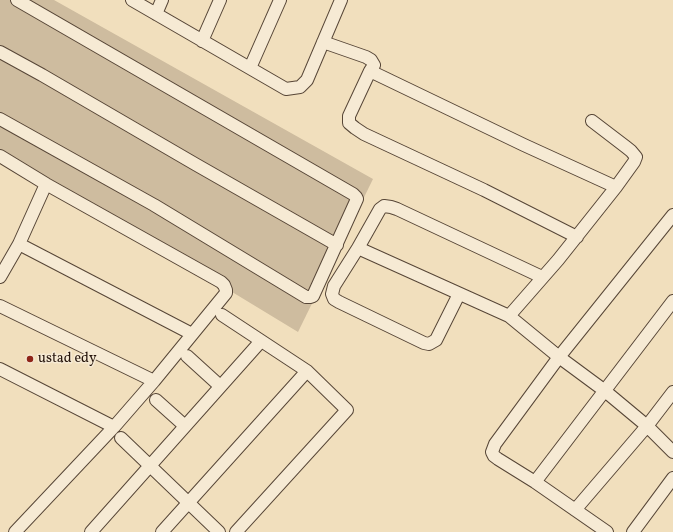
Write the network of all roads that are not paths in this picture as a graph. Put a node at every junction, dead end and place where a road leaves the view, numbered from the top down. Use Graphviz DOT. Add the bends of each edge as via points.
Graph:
graph roads {
  1 [pos="18,0"];
  2 [pos="132,0"];
  3 [pos="162,0"];
  4 [pos="220,0"];
  5 [pos="280,0"];
  6 [pos="341,0"];
  7 [pos="156,14"];
  8 [pos="202,40"];
  9 [pos="323,42"];
  10 [pos="0,52"];
  11 [pos="250,68"];
  12 [pos="370,71"];
  13 [pos="0,118"];
  14 [pos="592,121"];
  15 [pos="0,156"];
  16 [pos="46,184"];
  17 [pos="616,187"];
  18 [pos="673,215"];
  19 [pos="577,237"];
  20 [pos="19,244"];
  21 [pos="337,245"];
  22 [pos="358,248"];
  23 [pos="0,277"];
  24 [pos="542,277"];
  25 [pos="459,294"];
  26 [pos="673,302"];
  27 [pos="0,306"];
  28 [pos="222,316"];
  29 [pos="509,316"];
  30 [pos="192,334"];
  31 [pos="261,341"];
  32 [pos="187,356"];
  33 [pos="560,358"];
  34 [pos="0,369"];
  35 [pos="307,370"];
  36 [pos="154,381"];
  37 [pos="220,386"];
  38 [pos="605,391"];
  39 [pos="673,392"];
  40 [pos="156,400"];
  41 [pos="185,426"];
  42 [pos="647,426"];
  43 [pos="114,427"];
  44 [pos="121,438"];
  45 [pos="673,452"];
  46 [pos="150,466"];
  47 [pos="673,478"];
  48 [pos="535,482"];
  49 [pos="188,503"];
  50 [pos="575,510"];
  51 [pos="15,532"];
  52 [pos="91,532"];
  53 [pos="162,532"];
  54 [pos="219,532"];
  55 [pos="236,532"];
  56 [pos="607,532"];
  57 [pos="633,532"];
  1 -- 21 [label="street" via="353,194 357,199"];
  2 -- 7 [label="street"];
  3 -- 7 [label="street"];
  4 -- 8 [label="street"];
  5 -- 11 [label="street"];
  6 -- 9 [label="street"];
  7 -- 8 [label="street"];
  8 -- 11 [label="street"];
  9 -- 11 [label="street" via="307,80 300,87 286,89"];
  9 -- 12 [label="street" via="371,60 374,65"];
  10 -- 21 [label="street"];
  12 -- 17 [label="street"];
  12 -- 19 [label="street" via="349,116 349,123 355,128"];
  13 -- 21 [label="street" via="154,205 306,297 313,296"];
  14 -- 17 [label="street" via="636,157"];
  15 -- 16 [label="street"];
  16 -- 20 [label="street"];
  16 -- 30 [label="street" via="224,285 226,294"];
  17 -- 19 [label="street"];
  18 -- 33 [label="street"];
  19 -- 24 [label="street"];
  20 -- 23 [label="street"];
  20 -- 30 [label="street"];
  22 -- 24 [label="street" via="380,209 384,206 391,207"];
  22 -- 25 [label="street"];
  22 -- 25 [label="street" via="334,286 334,299 424,343 429,344 436,340"];
  24 -- 29 [label="street"];
  25 -- 29 [label="street"];
  26 -- 38 [label="street"];
  27 -- 36 [label="street"];
  28 -- 31 [label="street"];
  29 -- 33 [label="street"];
  30 -- 36 [label="street"];
  31 -- 35 [label="street"];
  31 -- 37 [label="street"];
  32 -- 37 [label="street"];
  33 -- 38 [label="street"];
  33 -- 48 [label="street" via="495,444 492,452 498,459"];
  34 -- 43 [label="street"];
  35 -- 49 [label="street"];
  35 -- 55 [label="street" via="348,410"];
  36 -- 43 [label="street"];
  37 -- 41 [label="street"];
  38 -- 42 [label="street"];
  38 -- 48 [label="street"];
  39 -- 42 [label="street"];
  40 -- 41 [label="street"];
  41 -- 46 [label="street"];
  42 -- 45 [label="street"];
  42 -- 50 [label="street"];
  43 -- 51 [label="street"];
  44 -- 46 [label="street"];
  46 -- 49 [label="street"];
  46 -- 52 [label="street"];
  47 -- 57 [label="street"];
  48 -- 50 [label="street"];
  49 -- 53 [label="street"];
  49 -- 54 [label="street"];
  50 -- 56 [label="street"];
}
